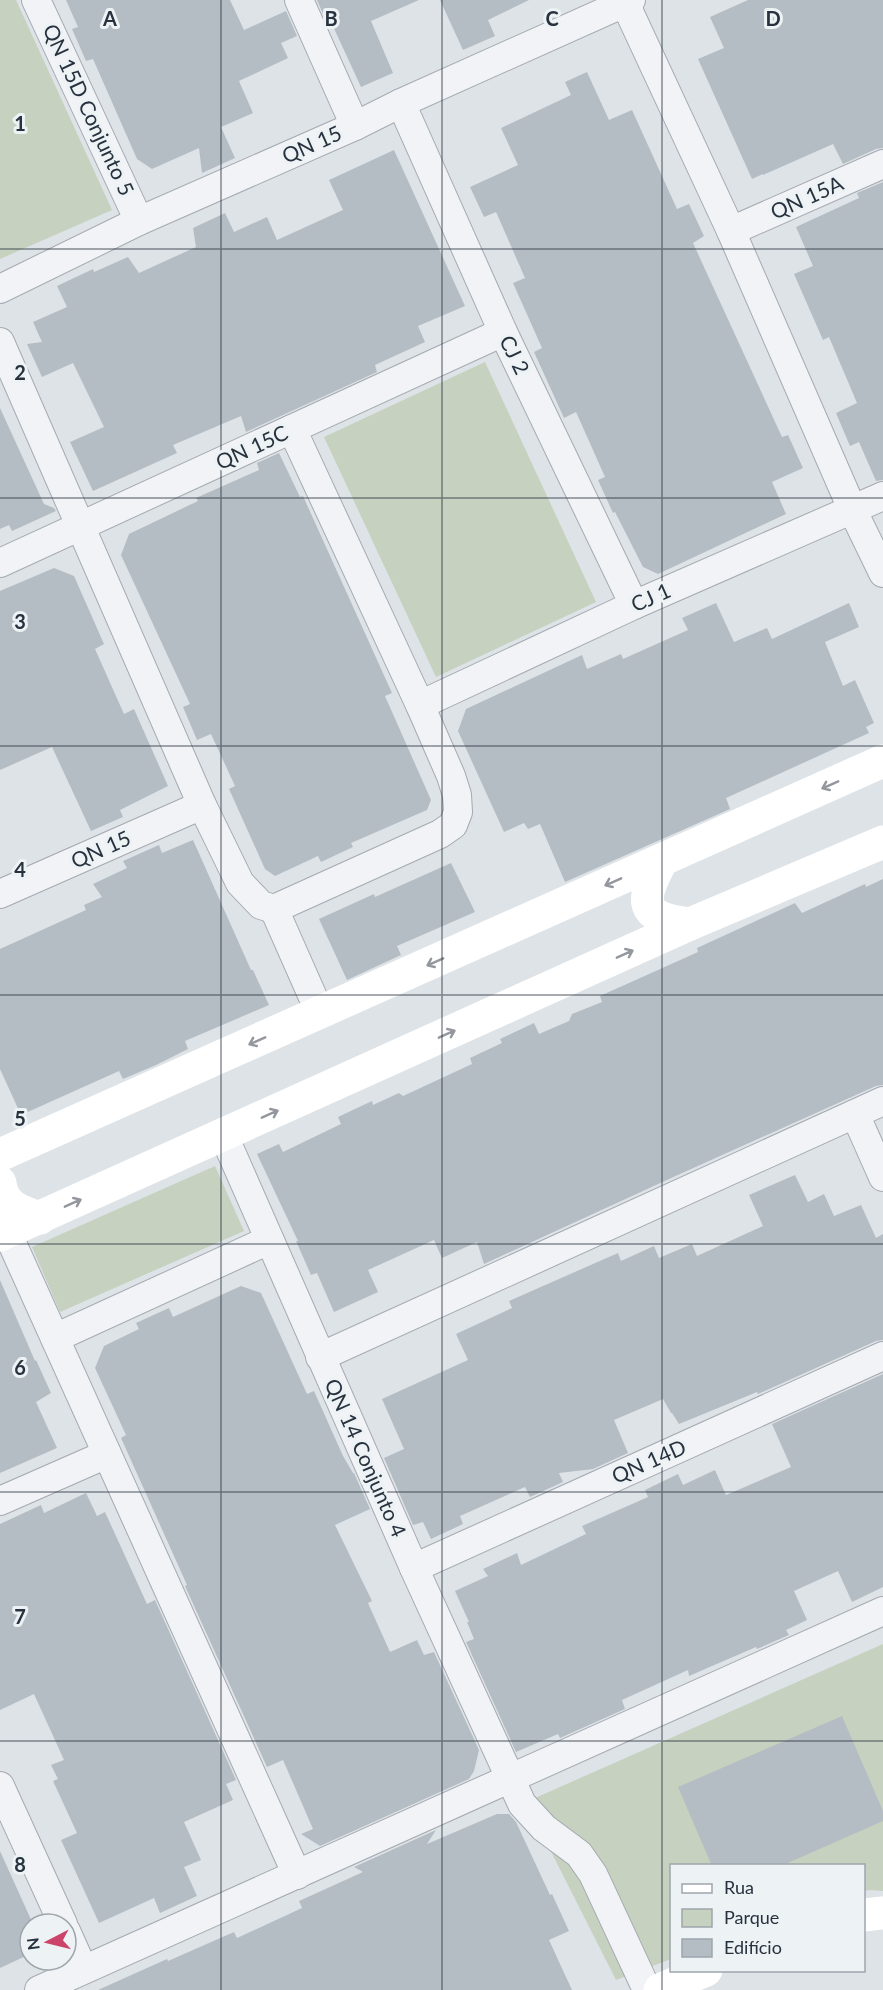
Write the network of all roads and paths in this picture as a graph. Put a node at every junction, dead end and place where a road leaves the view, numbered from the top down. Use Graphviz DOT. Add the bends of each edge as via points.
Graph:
graph roads {
  1 [pos="36,0"];
  2 [pos="299,0"];
  3 [pos="628,2"];
  4 [pos="401,103"];
  5 [pos="355,126"];
  6 [pos="883,164"];
  7 [pos="139,220"];
  8 [pos="731,231"];
  9 [pos="0,289"];
  10 [pos="503,332"];
  11 [pos="0,342"];
  12 [pos="292,429"];
  13 [pos="883,496"];
  14 [pos="853,511"];
  15 [pos="80,527"];
  16 [pos="0,563"];
  17 [pos="883,573"];
  18 [pos="634,605"];
  19 [pos="420,705"];
  20 [pos="883,762"];
  21 [pos="202,805"];
  22 [pos="883,842"];
  23 [pos="662,860"];
  24 [pos="0,894"];
  25 [pos="274,909"];
  26 [pos="690,924"];
  27 [pos="320,1013"];
  28 [pos="883,1101"];
  29 [pos="855,1114"];
  30 [pos="224,1136"];
  31 [pos="3,1160"];
  32 [pos="883,1177"];
  33 [pos="0,1183"];
  34 [pos="40,1218"];
  35 [pos="3,1234"];
  36 [pos="268,1240"];
  37 [pos="55,1338"];
  38 [pos="883,1356"];
  39 [pos="320,1357"];
  40 [pos="107,1454"];
  41 [pos="0,1501"];
  42 [pos="414,1568"];
  43 [pos="883,1611"];
  44 [pos="509,1778"];
  45 [pos="0,1786"];
  46 [pos="297,1875"];
  47 [pos="58,1912"];
  48 [pos="883,1913"];
  49 [pos="865,1915"];
  50 [pos="78,1958"];
  51 [pos="83,1969"];
  52 [pos="704,1972"];
  53 [pos="39,1990"];
  54 [pos="647,1990"];
  55 [pos="660,1990"];
  1 -- 7 [label="street, QN 15D Conjunto 5"];
  2 -- 5 [label="street"];
  3 -- 4 [label="street, QN 15"];
  3 -- 8 [label="street"];
  4 -- 5 [label="street, QN 15"];
  4 -- 10 [label="street, CJ 2"];
  5 -- 7 [label="street, QN 15"];
  6 -- 8 [label="street, QN 15A"];
  7 -- 9 [label="street, QN 15"];
  8 -- 14 [label="street"];
  10 -- 12 [label="street, QN 15C"];
  10 -- 18 [label="street, CJ 2"];
  11 -- 15 [label="street"];
  12 -- 15 [label="street, QN 15C"];
  12 -- 19 [label="street"];
  13 -- 14 [label="street, CJ 1"];
  14 -- 17 [label="street"];
  14 -- 18 [label="street, CJ 1"];
  15 -- 16 [label="street, QN 15C"];
  15 -- 21 [label="street"];
  18 -- 19 [label="street, CJ 1"];
  19 -- 25 [label="street" via="457,795 458,812 453,825"];
  20 -- 23 [label="main road, one-way"];
  21 -- 24 [label="street, QN 15"];
  21 -- 25 [label="street" via="240,883 261,905"];
  22 -- 26 [label="main road"];
  23 -- 26 [label="main road" via="649,885 649,907 667,922"];
  23 -- 27 [label="main road, one-way"];
  25 -- 27 [label="street"];
  30 -- 26 [label="main road, one-way"];
  27 -- 31 [label="main road, one-way"];
  28 -- 29 [label="street"];
  29 -- 32 [label="street"];
  29 -- 39 [label="street"];
  34 -- 30 [label="main road, one-way"];
  30 -- 36 [label="street, QN 14 Conjunto 4"];
  33 -- 34 [label="main road" via="8,1203"];
  34 -- 35 [label="main road"];
  35 -- 37 [label="street"];
  36 -- 37 [label="street"];
  36 -- 39 [label="street, QN 14 Conjunto 4"];
  37 -- 40 [label="street"];
  38 -- 42 [label="street, QN 14D"];
  39 -- 42 [label="street, QN 14 Conjunto 4"];
  40 -- 41 [label="street"];
  40 -- 46 [label="street"];
  42 -- 44 [label="street, QN 14 Conjunto 4"];
  43 -- 44 [label="street"];
  44 -- 46 [label="street"];
  44 -- 54 [label="street, QN 14 Conjunto 4" via="522,1804 544,1828 579,1854 594,1874"];
  45 -- 47 [label="street"];
  46 -- 51 [label="street"];
  48 -- 49 [label="main road"];
  50 -- 51 [label="street"];
  51 -- 53 [label="street"];
  52 -- 55 [label="main road"];
}
